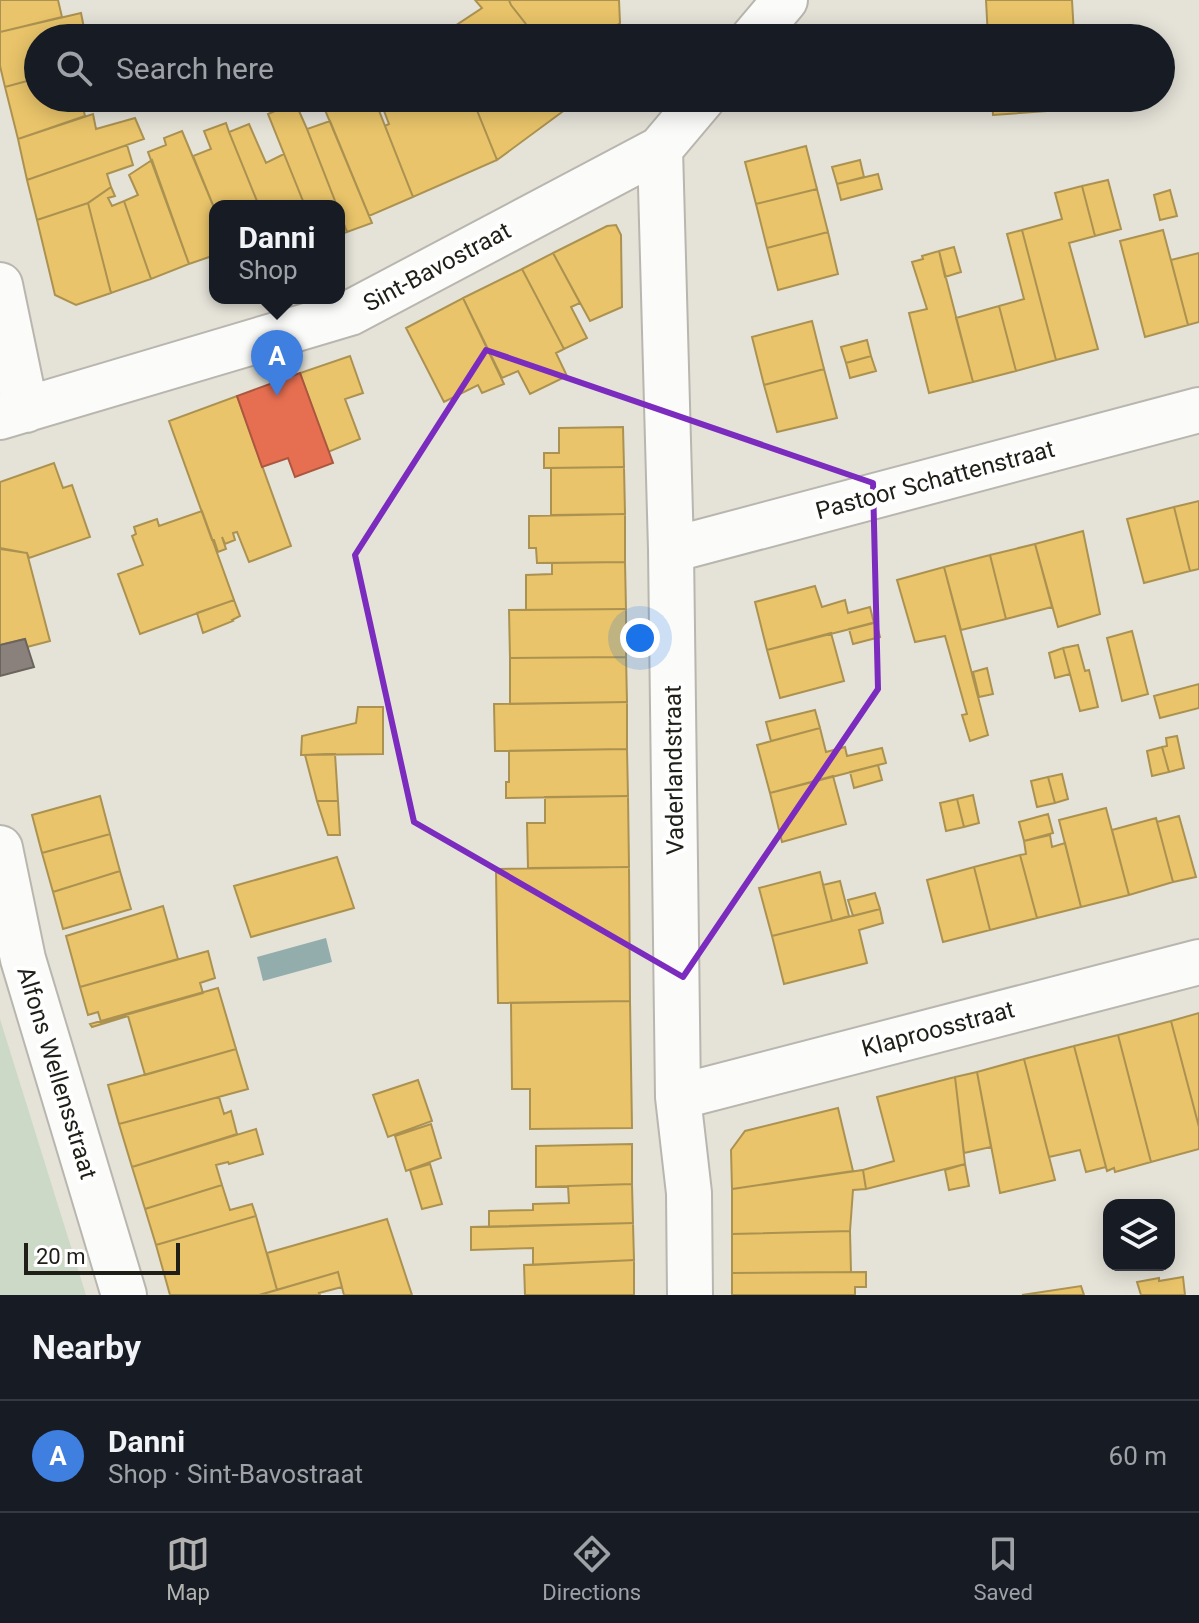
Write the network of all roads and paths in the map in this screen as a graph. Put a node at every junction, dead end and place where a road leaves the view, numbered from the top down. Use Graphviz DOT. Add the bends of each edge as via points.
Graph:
graph roads {
  1 [pos="691,112"];
  2 [pos="660,149"];
  3 [pos="0,285"];
  4 [pos="1199,410"];
  5 [pos="13,413"];
  6 [pos="671,550"];
  7 [pos="0,848"];
  8 [pos="1199,962"];
  9 [pos="678,1097"];
  10 [pos="124,1295"];
  11 [pos="690,1295"];
  1 -- 2 [label="street, Sint-Bavostraat"];
  2 -- 5 [label="street, Sint-Bavostraat" via="350,313"];
  2 -- 6 [label="street, Vaderlandstraat"];
  3 -- 5 [label="street"];
  4 -- 6 [label="street, Pastoor Schattenstraat"];
  6 -- 9 [label="street, Vaderlandstraat"];
  7 -- 10 [label="street, Alfons Wellensstraat" via="23,959"];
  8 -- 9 [label="street, Klaproosstraat"];
  9 -- 11 [label="street, Vaderlandstraat" via="689,1193"];
}
